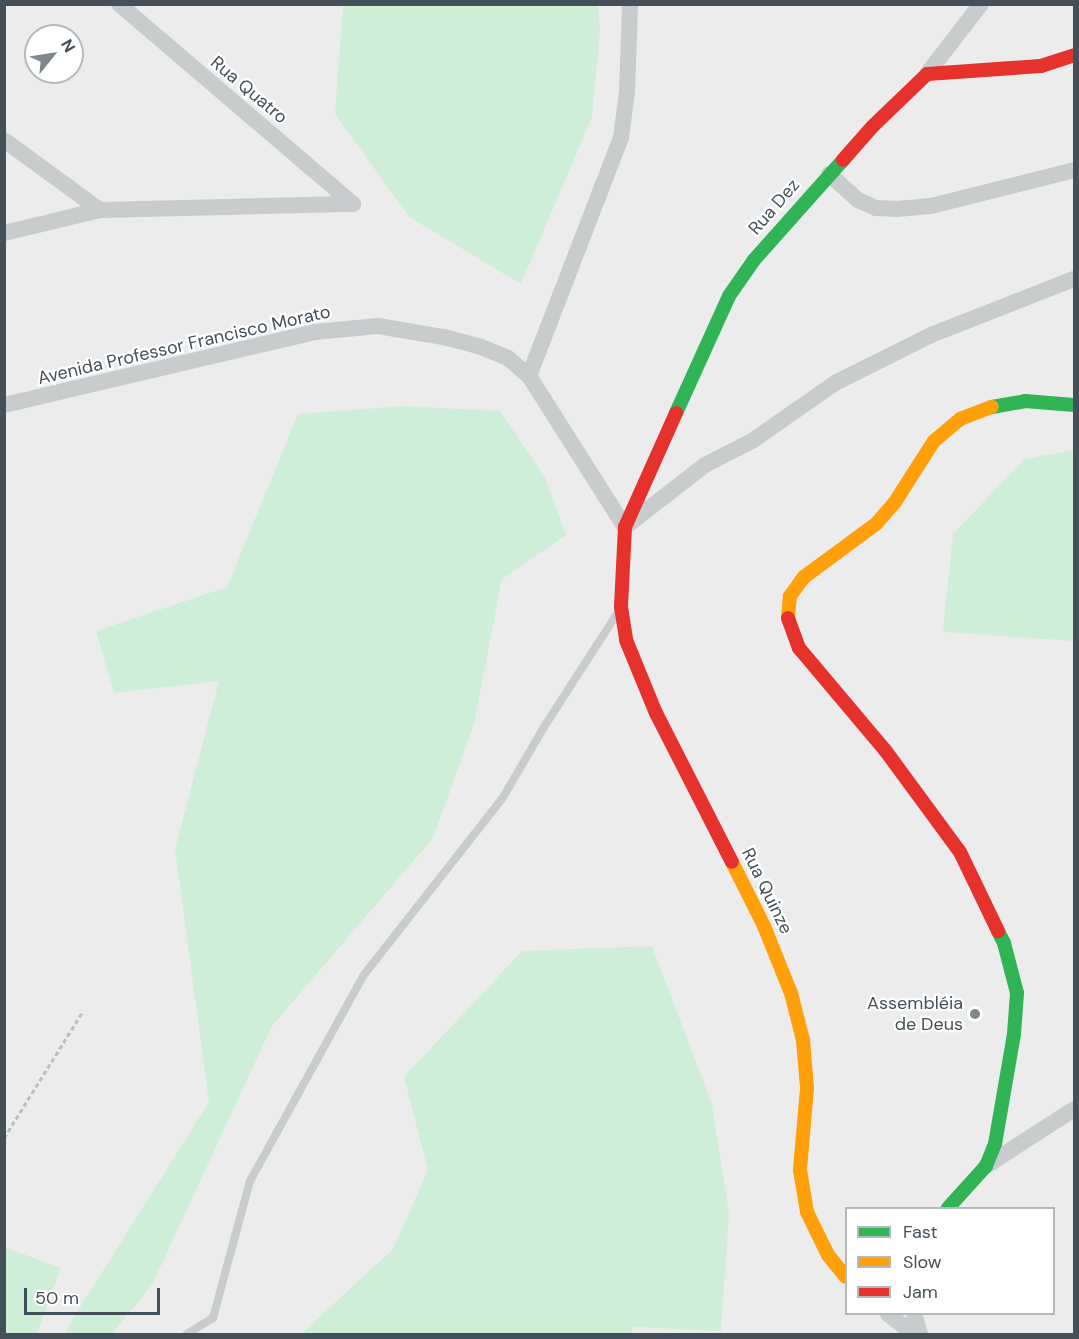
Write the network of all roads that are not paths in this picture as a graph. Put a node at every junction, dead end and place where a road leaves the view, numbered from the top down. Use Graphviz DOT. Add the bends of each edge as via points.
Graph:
graph roads {
  1 [pos="119,4"];
  2 [pos="630,4"];
  3 [pos="981,4"];
  4 [pos="1074,55"];
  5 [pos="927,74"];
  6 [pos="4,140"];
  7 [pos="1074,170"];
  8 [pos="829,174"];
  9 [pos="100,210"];
  10 [pos="4,233"];
  11 [pos="1074,279"];
  12 [pos="529,376"];
  13 [pos="4,405"];
  14 [pos="1074,405"];
  15 [pos="625,527"];
  16 [pos="621,607"];
  17 [pos="1074,1109"];
  18 [pos="986,1166"];
  19 [pos="950,1207"];
  20 [pos="845,1276"];
  21 [pos="889,1315"];
  22 [pos="914,1315"];
  23 [pos="187,1335"];
  24 [pos="914,1335"];
  25 [pos="920,1335"];
  1 -- 9 [label="street, Rua Quatro" via="353,204"];
  2 -- 12 [label="street" via="621,138"];
  3 -- 5 [label="street"];
  4 -- 5 [label="street" via="1041,66"];
  5 -- 8 [label="street, Rua Dez"];
  6 -- 9 [label="street"];
  7 -- 8 [label="street" via="931,206 897,209 876,208 858,200"];
  8 -- 15 [label="street, Rua Dez" via="754,260 729,296"];
  9 -- 10 [label="street"];
  11 -- 15 [label="street" via="931,335 835,383 752,441 705,465"];
  12 -- 13 [label="street, Avenida Professor Francisco Morato" via="508,358 481,346 378,326 315,332"];
  12 -- 15 [label="street, Avenida Professor Francisco Morato"];
  14 -- 18 [label="street" via="1025,401 987,408 960,419 934,441 876,524 804,577 790,596 788,619 800,648 885,750 960,852 1004,943 1017,993 1014,1034 995,1144"];
  15 -- 16 [label="street, Rua Quinze"];
  16 -- 20 [label="street, Rua Quinze" via="626,640 656,713 764,926 791,993 803,1040 807,1088 800,1170 807,1212 828,1255"];
  16 -- 23 [label="lane" via="502,799 363,976 250,1181 213,1318"];
  17 -- 18 [label="street"];
  18 -- 19 [label="street"];
  21 -- 24 [label="street"];
  22 -- 25 [label="street"];
}
